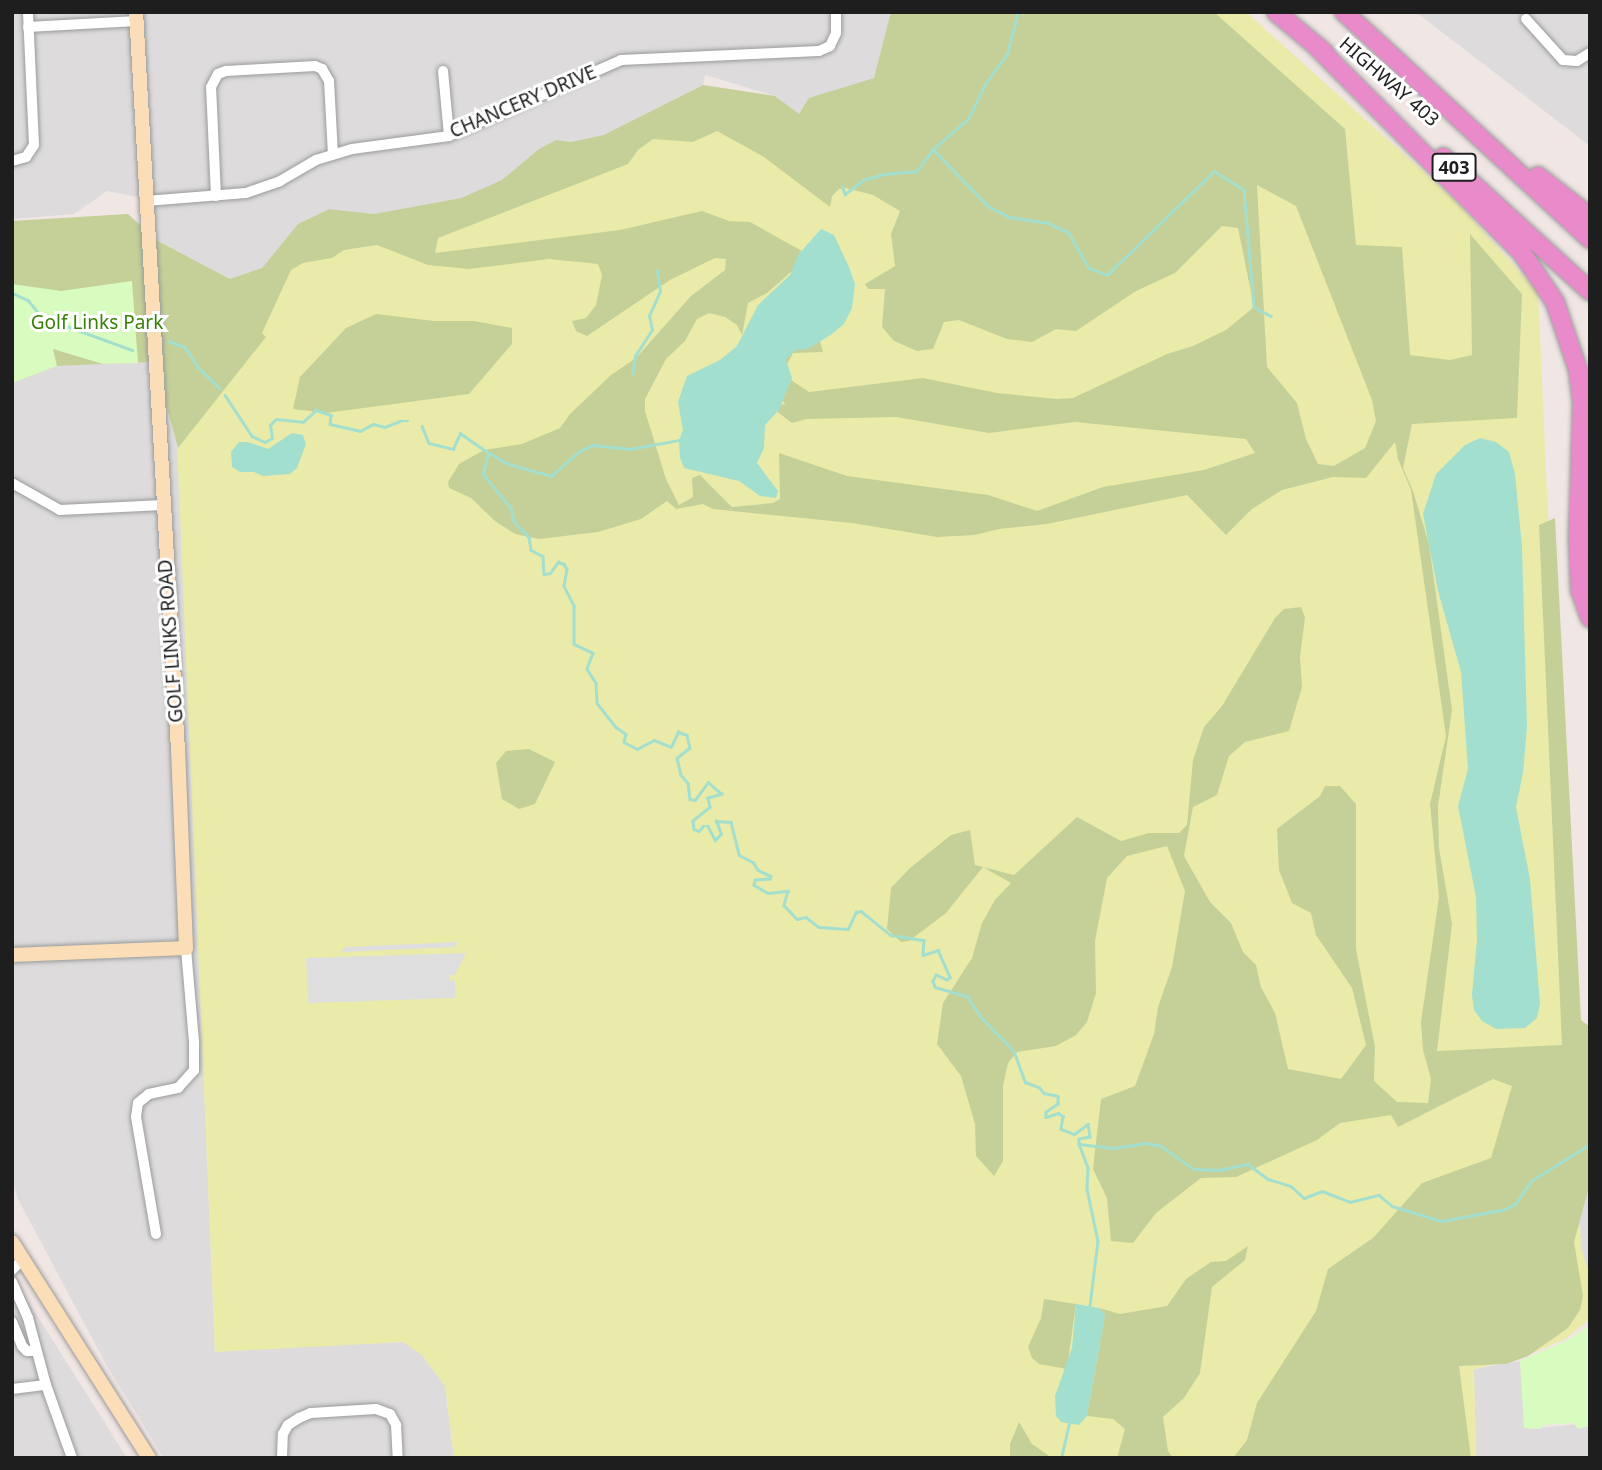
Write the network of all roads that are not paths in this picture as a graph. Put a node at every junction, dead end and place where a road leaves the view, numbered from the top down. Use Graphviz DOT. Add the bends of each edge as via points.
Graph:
graph roads {
  1 [pos="28,12"];
  2 [pos="835,12"];
  3 [pos="1276,12"];
  4 [pos="1344,12"];
  5 [pos="137,17"];
  6 [pos="1526,19"];
  7 [pos="28,27"];
  8 [pos="1316,46"];
  9 [pos="1590,52"];
  10 [pos="443,71"];
  11 [pos="1446,106"];
  12 [pos="449,136"];
  13 [pos="333,154"];
  14 [pos="12,161"];
  15 [pos="215,196"];
  16 [pos="146,201"];
  17 [pos="1590,217"];
  18 [pos="1590,239"];
  19 [pos="1590,291"];
  20 [pos="12,483"];
  21 [pos="163,505"];
  22 [pos="1590,618"];
  23 [pos="186,948"];
  24 [pos="12,956"];
  25 [pos="156,1234"];
  26 [pos="12,1242"];
  27 [pos="23,1259"];
  28 [pos="12,1270"];
  29 [pos="12,1282"];
  30 [pos="12,1322"];
  31 [pos="35,1351"];
  32 [pos="46,1385"];
  33 [pos="12,1388"];
  34 [pos="72,1458"];
  35 [pos="149,1458"];
  36 [pos="282,1458"];
  37 [pos="398,1458"];
  1 -- 7 [label="street"];
  2 -- 12 [label="street, CHANCERY DRIVE" via="836,33 830,46 819,51 621,60"];
  3 -- 8 [label="highway, 403"];
  4 -- 11 [label="highway, HIGHWAY 403 / 403"];
  5 -- 7 [label="street"];
  5 -- 16 [label="main road, GOLF LINKS ROAD"];
  6 -- 9 [label="street" via="1563,60 1577,61"];
  7 -- 14 [label="street" via="34,145 26,157"];
  8 -- 19 [label="highway, HIGHWAY 403 / 403"];
  8 -- 22 [label="highway" via="1522,253 1555,302 1578,369 1582,404 1578,538 1580,590"];
  10 -- 12 [label="street"];
  11 -- 17 [label="highway"];
  11 -- 18 [label="highway, HIGHWAY 403 / 403"];
  12 -- 13 [label="street, CHANCERY DRIVE"];
  13 -- 15 [label="street, CHANCERY DRIVE" via="262,189"];
  13 -- 15 [label="street" via="329,81 322,69 226,71 218,74 211,87"];
  15 -- 16 [label="street, CHANCERY DRIVE"];
  16 -- 21 [label="main road, GOLF LINKS ROAD"];
  20 -- 21 [label="street" via="60,510"];
  21 -- 23 [label="main road, GOLF LINKS ROAD"];
  23 -- 24 [label="main road"];
  23 -- 25 [label="street, GOLF LINKS ROAD" via="194,1070 178,1088 149,1094 138,1103 136,1117"];
  26 -- 27 [label="main road"];
  27 -- 28 [label="street"];
  27 -- 35 [label="main road"];
  29 -- 31 [label="street" via="28,1318"];
  30 -- 31 [label="street" via="22,1346"];
  31 -- 32 [label="street"];
  32 -- 33 [label="street"];
  32 -- 34 [label="street"];
  36 -- 37 [label="street" via="283,1434 299,1418 311,1413 376,1409 390,1414 396,1425"];
}
